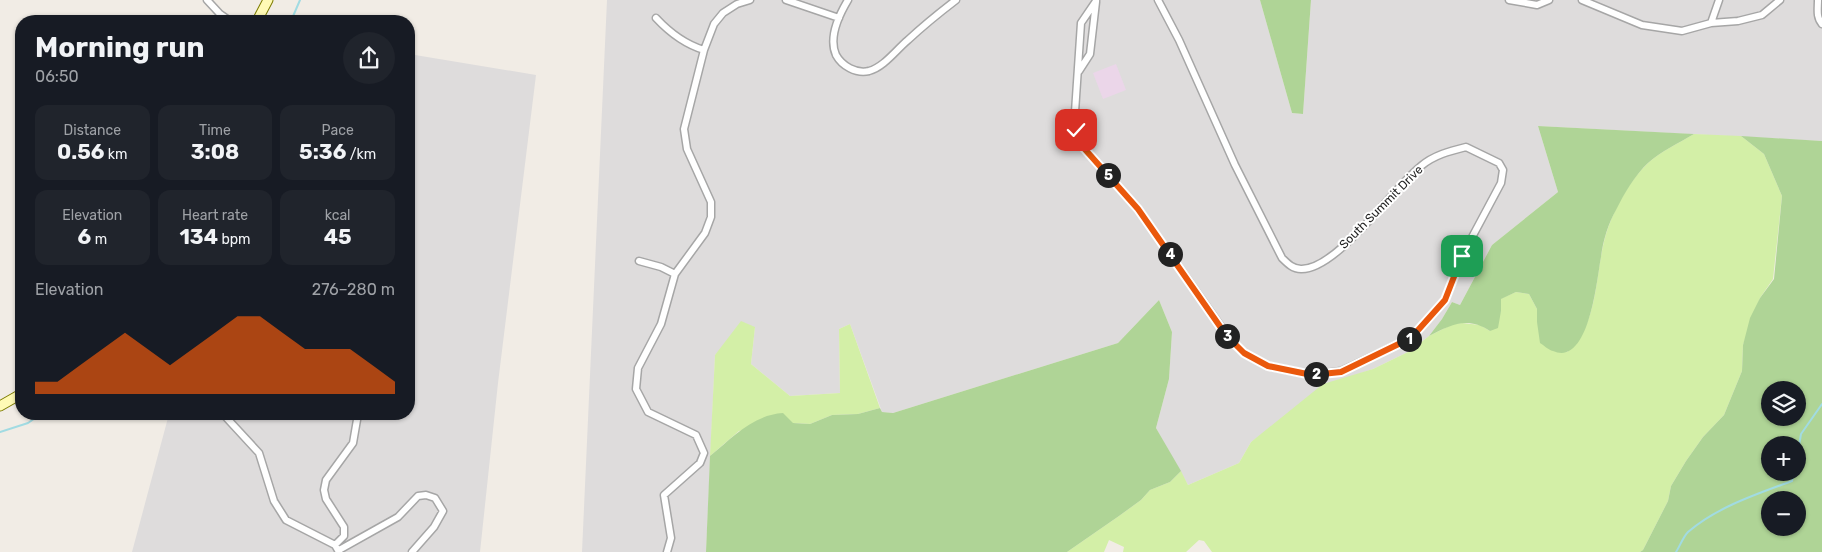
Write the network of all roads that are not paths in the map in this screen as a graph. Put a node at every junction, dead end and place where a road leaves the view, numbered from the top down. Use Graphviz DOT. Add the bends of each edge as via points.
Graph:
graph roads {
  1 [pos="207,0"];
  2 [pos="268,0"];
  3 [pos="750,0"];
  4 [pos="786,0"];
  5 [pos="848,0"];
  6 [pos="956,0"];
  7 [pos="1158,0"];
  8 [pos="1508,0"];
  9 [pos="1549,0"];
  10 [pos="1582,0"];
  11 [pos="1719,0"];
  12 [pos="1780,0"];
  13 [pos="1818,0"];
  14 [pos="1096,1"];
  15 [pos="221,15"];
  16 [pos="260,15"];
  17 [pos="656,18"];
  18 [pos="838,18"];
  19 [pos="1711,23"];
  20 [pos="1822,24"];
  21 [pos="704,50"];
  22 [pos="1078,72"];
  23 [pos="639,261"];
  24 [pos="675,274"];
  25 [pos="15,397"];
  26 [pos="0,406"];
  27 [pos="228,420"];
  28 [pos="357,420"];
  29 [pos="337,549"];
  30 [pos="412,552"];
  31 [pos="667,552"];
  1 -- 15 [label="street"];
  2 -- 16 [label="main road"];
  3 -- 21 [label="street" via="723,13 710,31"];
  4 -- 18 [label="street"];
  5 -- 18 [label="street"];
  6 -- 18 [label="street" via="880,66 869,71 852,70 836,54 834,38"];
  7 -- 22 [label="street, South Summit Drive" via="1235,165 1282,258 1291,267 1302,270 1319,265 1350,240 1421,165 1438,155 1466,147 1503,170 1501,183 1462,256 1445,300 1411,338 1341,372 1312,375 1268,366 1244,353 1226,335 1138,209 1082,146 1076,130 1075,112"];
  8 -- 9 [label="street" via="1537,5"];
  10 -- 19 [label="street" via="1642,25 1658,28 1682,31"];
  11 -- 19 [label="street"];
  12 -- 19 [label="street" via="1762,14 1738,21"];
  13 -- 20 [label="street" via="1817,10"];
  14 -- 22 [label="street, South Summit Drive" via="1090,54"];
  14 -- 22 [label="street, South Summit Drive" via="1081,23"];
  17 -- 21 [label="street" via="670,33"];
  21 -- 24 [label="street" via="684,129 687,149 711,202 711,217 705,233"];
  23 -- 24 [label="street"];
  24 -- 31 [label="street" via="661,324 638,368 636,389 648,412 696,435 704,453 700,463 664,495 670,538"];
  25 -- 26 [label="main road"];
  27 -- 29 [label="street" via="259,453 274,501 286,520"];
  28 -- 29 [label="street" via="353,444 326,480 324,490 326,499 344,527 344,536"];
  29 -- 30 [label="street" via="398,517 418,496 436,498 443,511"];
}
